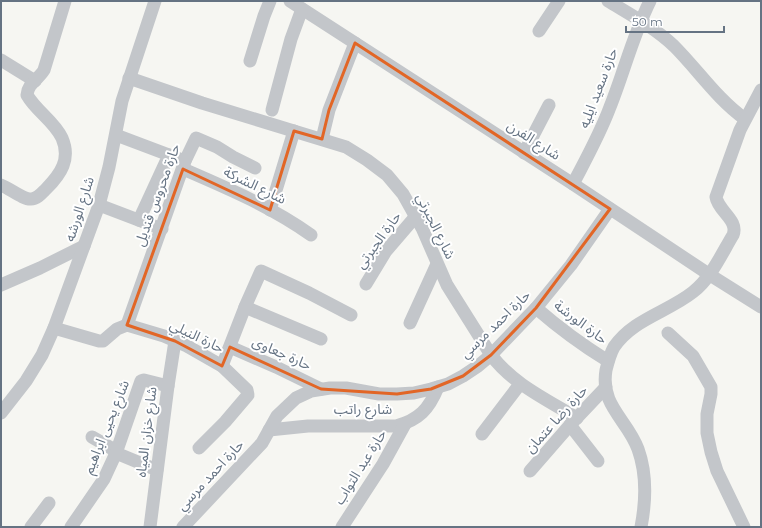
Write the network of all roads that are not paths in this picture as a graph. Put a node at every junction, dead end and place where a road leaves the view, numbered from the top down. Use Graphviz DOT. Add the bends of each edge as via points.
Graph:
graph roads {
  1 [pos="65,1"];
  2 [pos="155,1"];
  3 [pos="270,1"];
  4 [pos="290,1"];
  5 [pos="559,1"];
  6 [pos="650,1"];
  7 [pos="612,2"];
  8 [pos="302,9"];
  9 [pos="640,21"];
  10 [pos="539,31"];
  11 [pos="355,43"];
  12 [pos="1,60"];
  13 [pos="250,61"];
  14 [pos="129,78"];
  15 [pos="35,80"];
  16 [pos="761,90"];
  17 [pos="549,105"];
  18 [pos="272,110"];
  19 [pos="745,119"];
  20 [pos="294,131"];
  21 [pos="116,135"];
  22 [pos="322,140"];
  23 [pos="524,153"];
  24 [pos="169,155"];
  25 [pos="184,165"];
  26 [pos="255,168"];
  27 [pos="573,184"];
  28 [pos="1,185"];
  29 [pos="99,205"];
  30 [pos="610,209"];
  31 [pos="270,210"];
  32 [pos="416,216"];
  33 [pos="139,220"];
  34 [pos="162,229"];
  35 [pos="311,235"];
  36 [pos="84,246"];
  37 [pos="437,264"];
  38 [pos="710,275"];
  39 [pos="366,284"];
  40 [pos="1,285"];
  41 [pos="245,307"];
  42 [pos="761,307"];
  43 [pos="536,308"];
  44 [pos="351,315"];
  45 [pos="410,323"];
  46 [pos="127,326"];
  47 [pos="54,328"];
  48 [pos="668,333"];
  49 [pos="321,339"];
  50 [pos="175,341"];
  51 [pos="230,347"];
  52 [pos="491,355"];
  53 [pos="608,361"];
  54 [pos="222,366"];
  55 [pos="520,384"];
  56 [pos="168,386"];
  57 [pos="438,387"];
  58 [pos="606,387"];
  59 [pos="321,389"];
  60 [pos="3,407"];
  61 [pos="573,422"];
  62 [pos="406,424"];
  63 [pos="268,430"];
  64 [pos="482,434"];
  65 [pos="92,437"];
  66 [pos="199,448"];
  67 [pos="116,453"];
  68 [pos="598,461"];
  69 [pos="157,470"];
  70 [pos="530,471"];
  71 [pos="49,502"];
  72 [pos="31,527"];
  73 [pos="71,527"];
  74 [pos="150,527"];
  75 [pos="183,527"];
  76 [pos="342,527"];
  77 [pos="641,527"];
  78 [pos="744,527"];
  1 -- 15 [label="street" via="44,70"];
  2 -- 14 [label="street, شارع الورشه"];
  3 -- 13 [label="street"];
  4 -- 8 [label="street, شارع الفرن"];
  5 -- 10 [label="street"];
  6 -- 9 [label="street, حارة سعيد ايليه"];
  7 -- 9 [label="street"];
  8 -- 11 [label="street, شارع الفرن"];
  8 -- 18 [label="street" via="291,39"];
  9 -- 19 [label="street" via="666,39 730,107"];
  9 -- 27 [label="street, حارة سعيد ايليه" via="610,108"];
  11 -- 22 [label="street" via="328,110"];
  11 -- 23 [label="street, شارع الفرن"];
  12 -- 15 [label="street"];
  14 -- 20 [label="street, شارع الجبرتي"];
  14 -- 21 [label="street, شارع الورشه"];
  15 -- 28 [label="street" via="30,85 27,95 61,136 65,146 63,167 57,178 30,200"];
  16 -- 19 [label="street"];
  17 -- 23 [label="street"];
  19 -- 38 [label="street" via="716,197 719,206 733,224 734,232"];
  20 -- 22 [label="street, شارع الجبرتي"];
  20 -- 31 [label="street"];
  21 -- 24 [label="street, شارع الشركة"];
  21 -- 29 [label="street, شارع الورشه"];
  22 -- 32 [label="street, شارع الجبرتي" via="346,147 387,175 403,194"];
  23 -- 27 [label="street, شارع الفرن"];
  24 -- 25 [label="street, شارع الشركة"];
  24 -- 33 [label="street"];
  25 -- 26 [label="street, حارة محروس قنديل" via="197,139"];
  25 -- 31 [label="street, شارع الشركة"];
  25 -- 34 [label="street, حارة محروس قنديل"];
  27 -- 30 [label="street, شارع الفرن"];
  29 -- 33 [label="street"];
  29 -- 36 [label="street, شارع الورشه"];
  30 -- 38 [label="street, شارع الفرن"];
  30 -- 43 [label="street, حارة احمد مرسي" via="571,266"];
  31 -- 35 [label="street, شارع الشركة"];
  32 -- 37 [label="street, شارع الجبرتي"];
  32 -- 39 [label="street, حارة الجبرتي" via="386,251"];
  33 -- 34 [label="street"];
  34 -- 46 [label="street, حارة محروس قنديل"];
  36 -- 40 [label="street"];
  36 -- 47 [label="street, شارع الورشه"];
  37 -- 45 [label="street"];
  37 -- 52 [label="street, شارع الجبرتي"];
  38 -- 42 [label="street, شارع الفرن"];
  38 -- 53 [label="street" via="694,292 632,327 613,348"];
  41 -- 44 [label="street" via="259,272 263,271"];
  41 -- 49 [label="street"];
  41 -- 51 [label="street"];
  43 -- 52 [label="street, حارة احمد مرسي"];
  43 -- 53 [label="street, حارة الورشة" via="582,346"];
  46 -- 47 [label="street" via="117,329 99,342"];
  46 -- 50 [label="street, حارة النيلي"];
  47 -- 60 [label="street, شارع الورشه" via="42,355 26,381"];
  48 -- 78 [label="street" via="693,356 711,387 712,394 707,414 710,452 716,471"];
  50 -- 54 [label="street, حارة النيلي"];
  50 -- 56 [label="street, شارع خزان المياه"];
  51 -- 54 [label="street"];
  51 -- 59 [label="street, حارة جعاوى"];
  52 -- 55 [label="street, شارع الجبرتي" via="509,376"];
  52 -- 57 [label="street, حارة احمد مرسي" via="463,376"];
  53 -- 58 [label="street"];
  54 -- 66 [label="street, حارة النيلي" via="248,394"];
  55 -- 61 [label="street, شارع الجبرتي"];
  55 -- 64 [label="street"];
  56 -- 67 [label="street, شارع يحيى ابراهيم" via="141,381"];
  56 -- 69 [label="street, شارع خزان المياه"];
  57 -- 59 [label="street, حارة احمد مرسي" via="397,394 379,394 346,388"];
  57 -- 62 [label="street, شارع راتب" via="434,399 426,409"];
  58 -- 61 [label="street, حارة رضا عتمان"];
  58 -- 77 [label="street" via="609,401 638,449 645,488"];
  59 -- 63 [label="street, حارة احمد مرسي" via="296,398 277,416"];
  61 -- 68 [label="street"];
  61 -- 70 [label="street, حارة رضا عتمان"];
  62 -- 63 [label="street, شارع راتب" via="386,427 328,425"];
  62 -- 76 [label="street, حارة عبد التواب"];
  63 -- 75 [label="street, حارة احمد مرسي" via="262,443"];
  65 -- 67 [label="street"];
  67 -- 69 [label="street"];
  67 -- 73 [label="street, شارع يحيى ابراهيم" via="104,479"];
  69 -- 74 [label="street, شارع خزان المياه"];
  71 -- 72 [label="street"];
}
